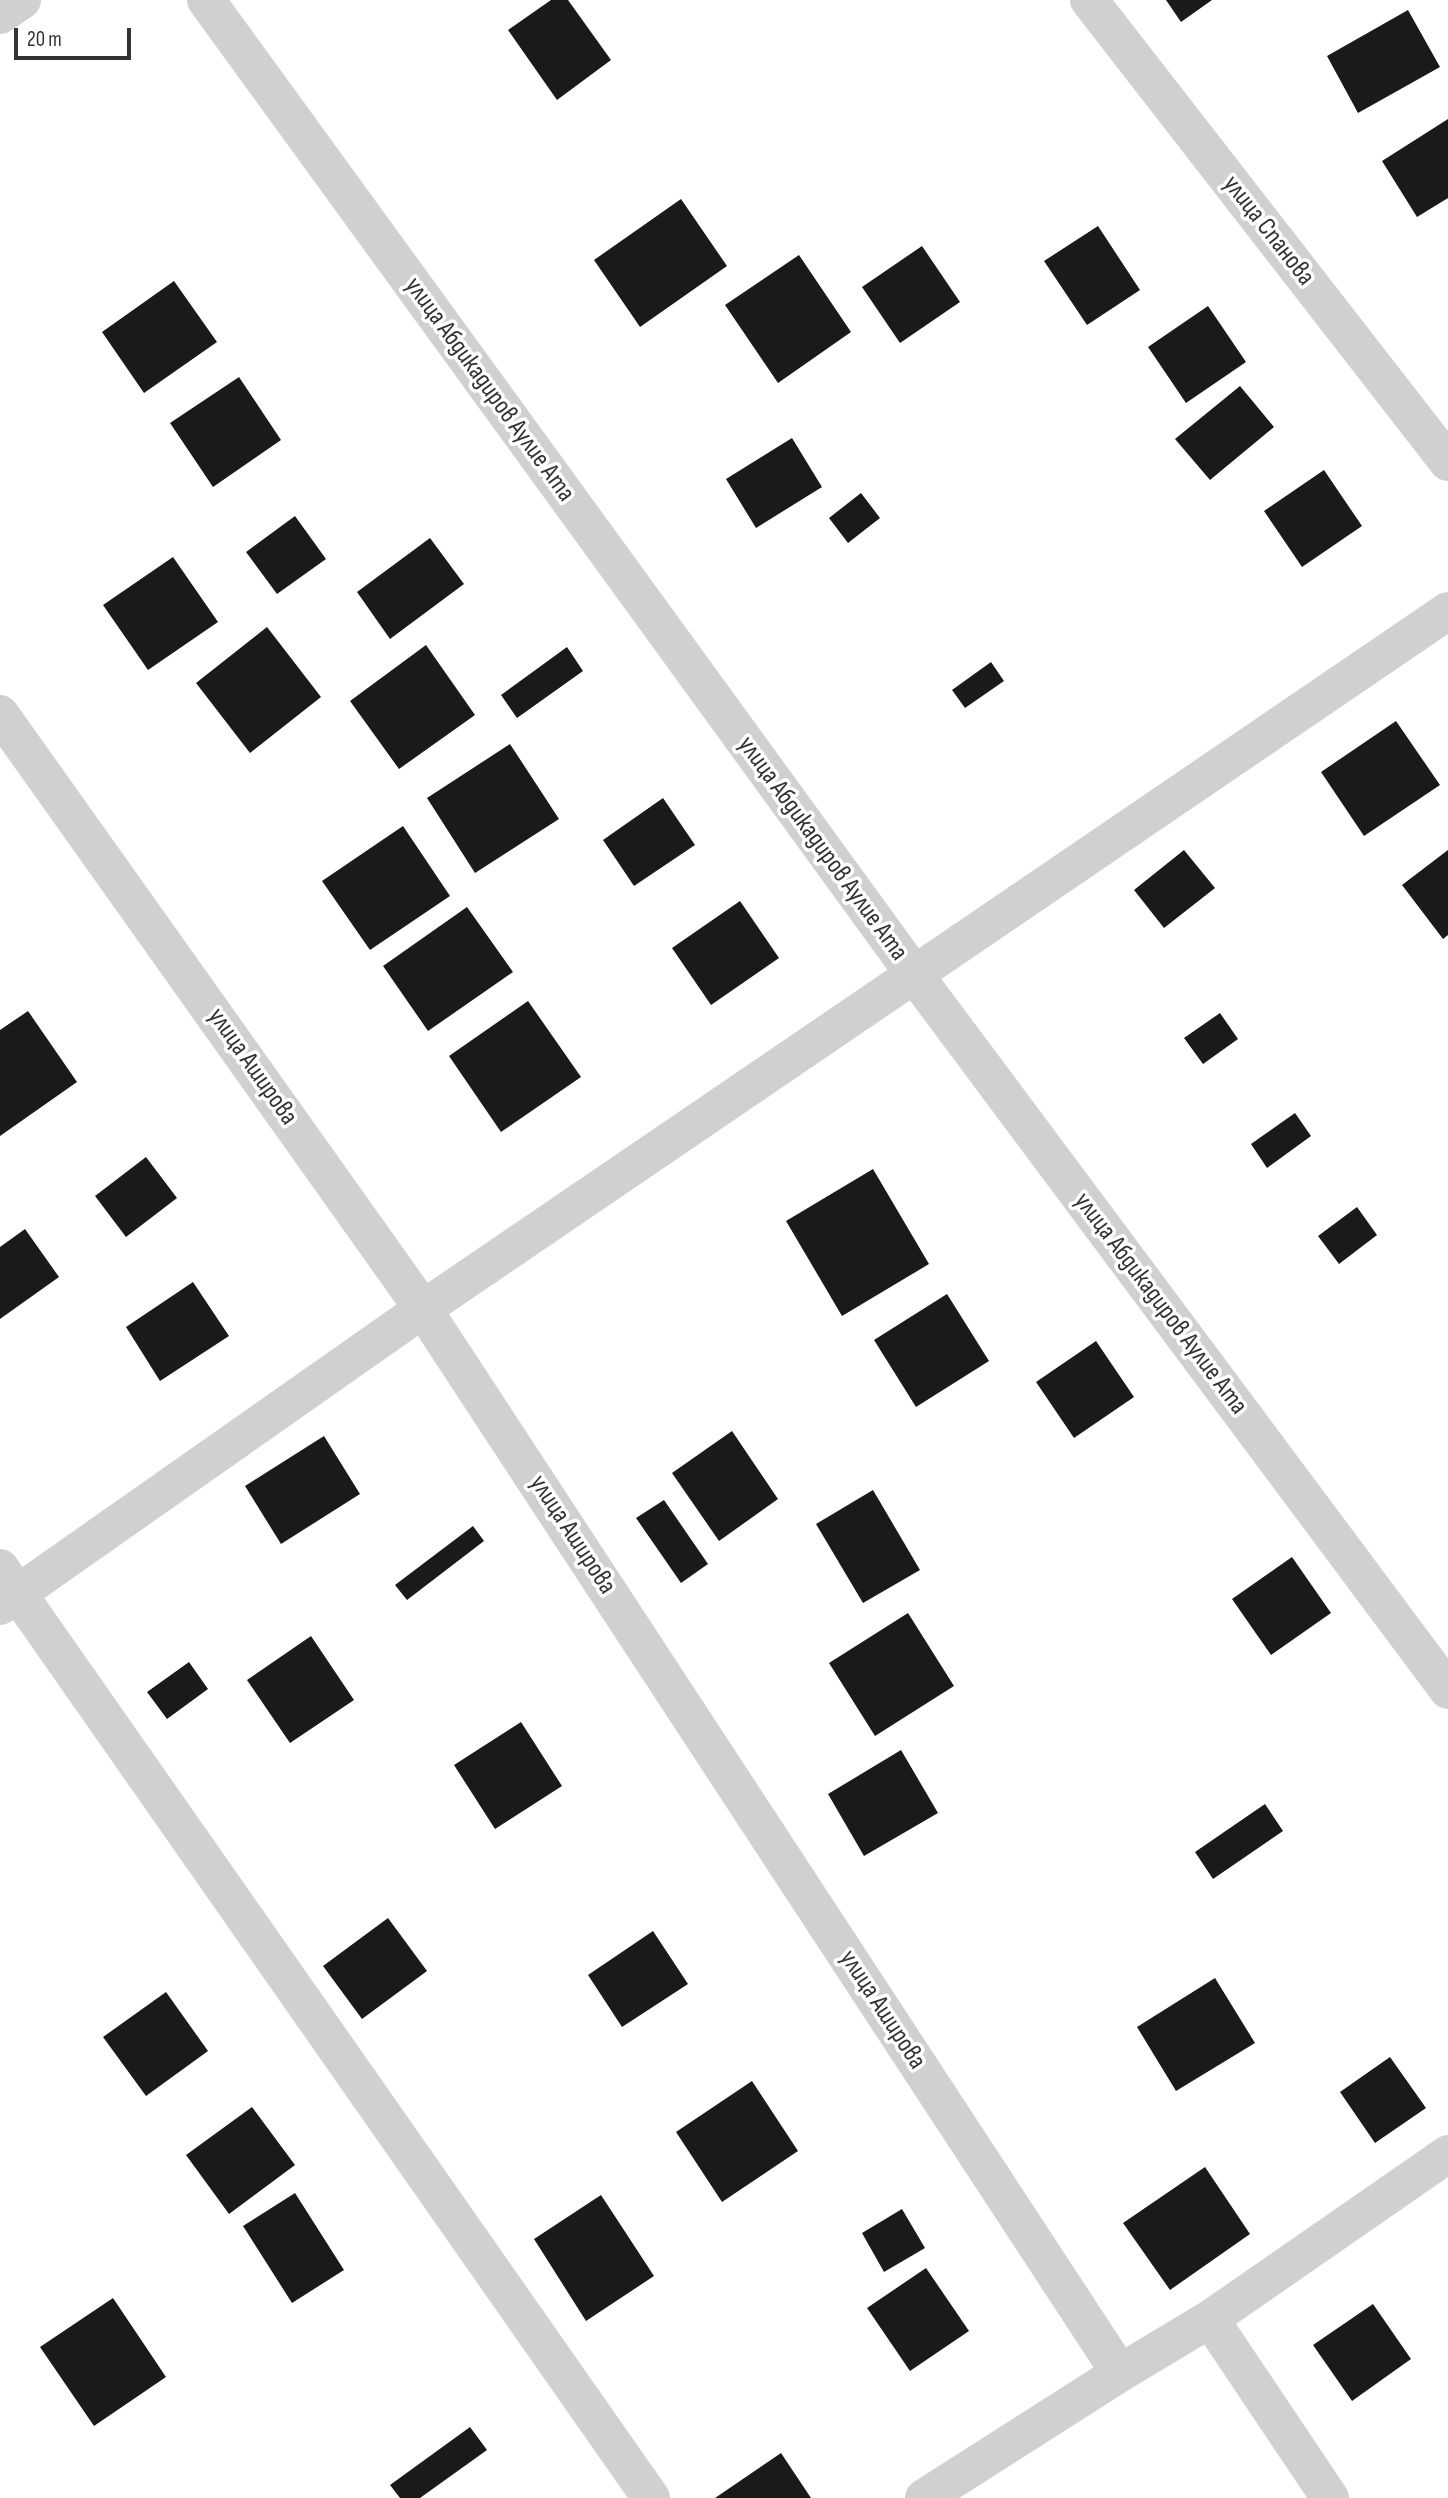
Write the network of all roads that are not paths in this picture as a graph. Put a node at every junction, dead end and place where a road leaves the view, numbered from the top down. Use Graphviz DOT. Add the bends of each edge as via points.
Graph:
graph roads {
  1 [pos="22,0"];
  2 [pos="206,0"];
  3 [pos="1088,0"];
  4 [pos="0,15"];
  5 [pos="1448,462"];
  6 [pos="1448,611"];
  7 [pos="0,714"];
  8 [pos="914,974"];
  9 [pos="424,1308"];
  10 [pos="6,1589"];
  11 [pos="1448,1690"];
  12 [pos="1448,2154"];
  13 [pos="1210,2319"];
  14 [pos="1120,2373"];
  15 [pos="651,2498"];
  16 [pos="924,2498"];
  17 [pos="1330,2498"];
  1 -- 4 [label="street"];
  2 -- 8 [label="street, улица Абдикадиров Аулие Ата"];
  3 -- 5 [label="street, улица Спанова"];
  6 -- 8 [label="street"];
  7 -- 9 [label="street, улица Аширова"];
  8 -- 9 [label="street"];
  8 -- 11 [label="street, улица Абдикадиров Аулие Ата"];
  9 -- 10 [label="street"];
  9 -- 14 [label="street, улица Аширова"];
  10 -- 15 [label="street"];
  12 -- 13 [label="street"];
  13 -- 14 [label="street"];
  13 -- 17 [label="street"];
  14 -- 16 [label="street"];
}
